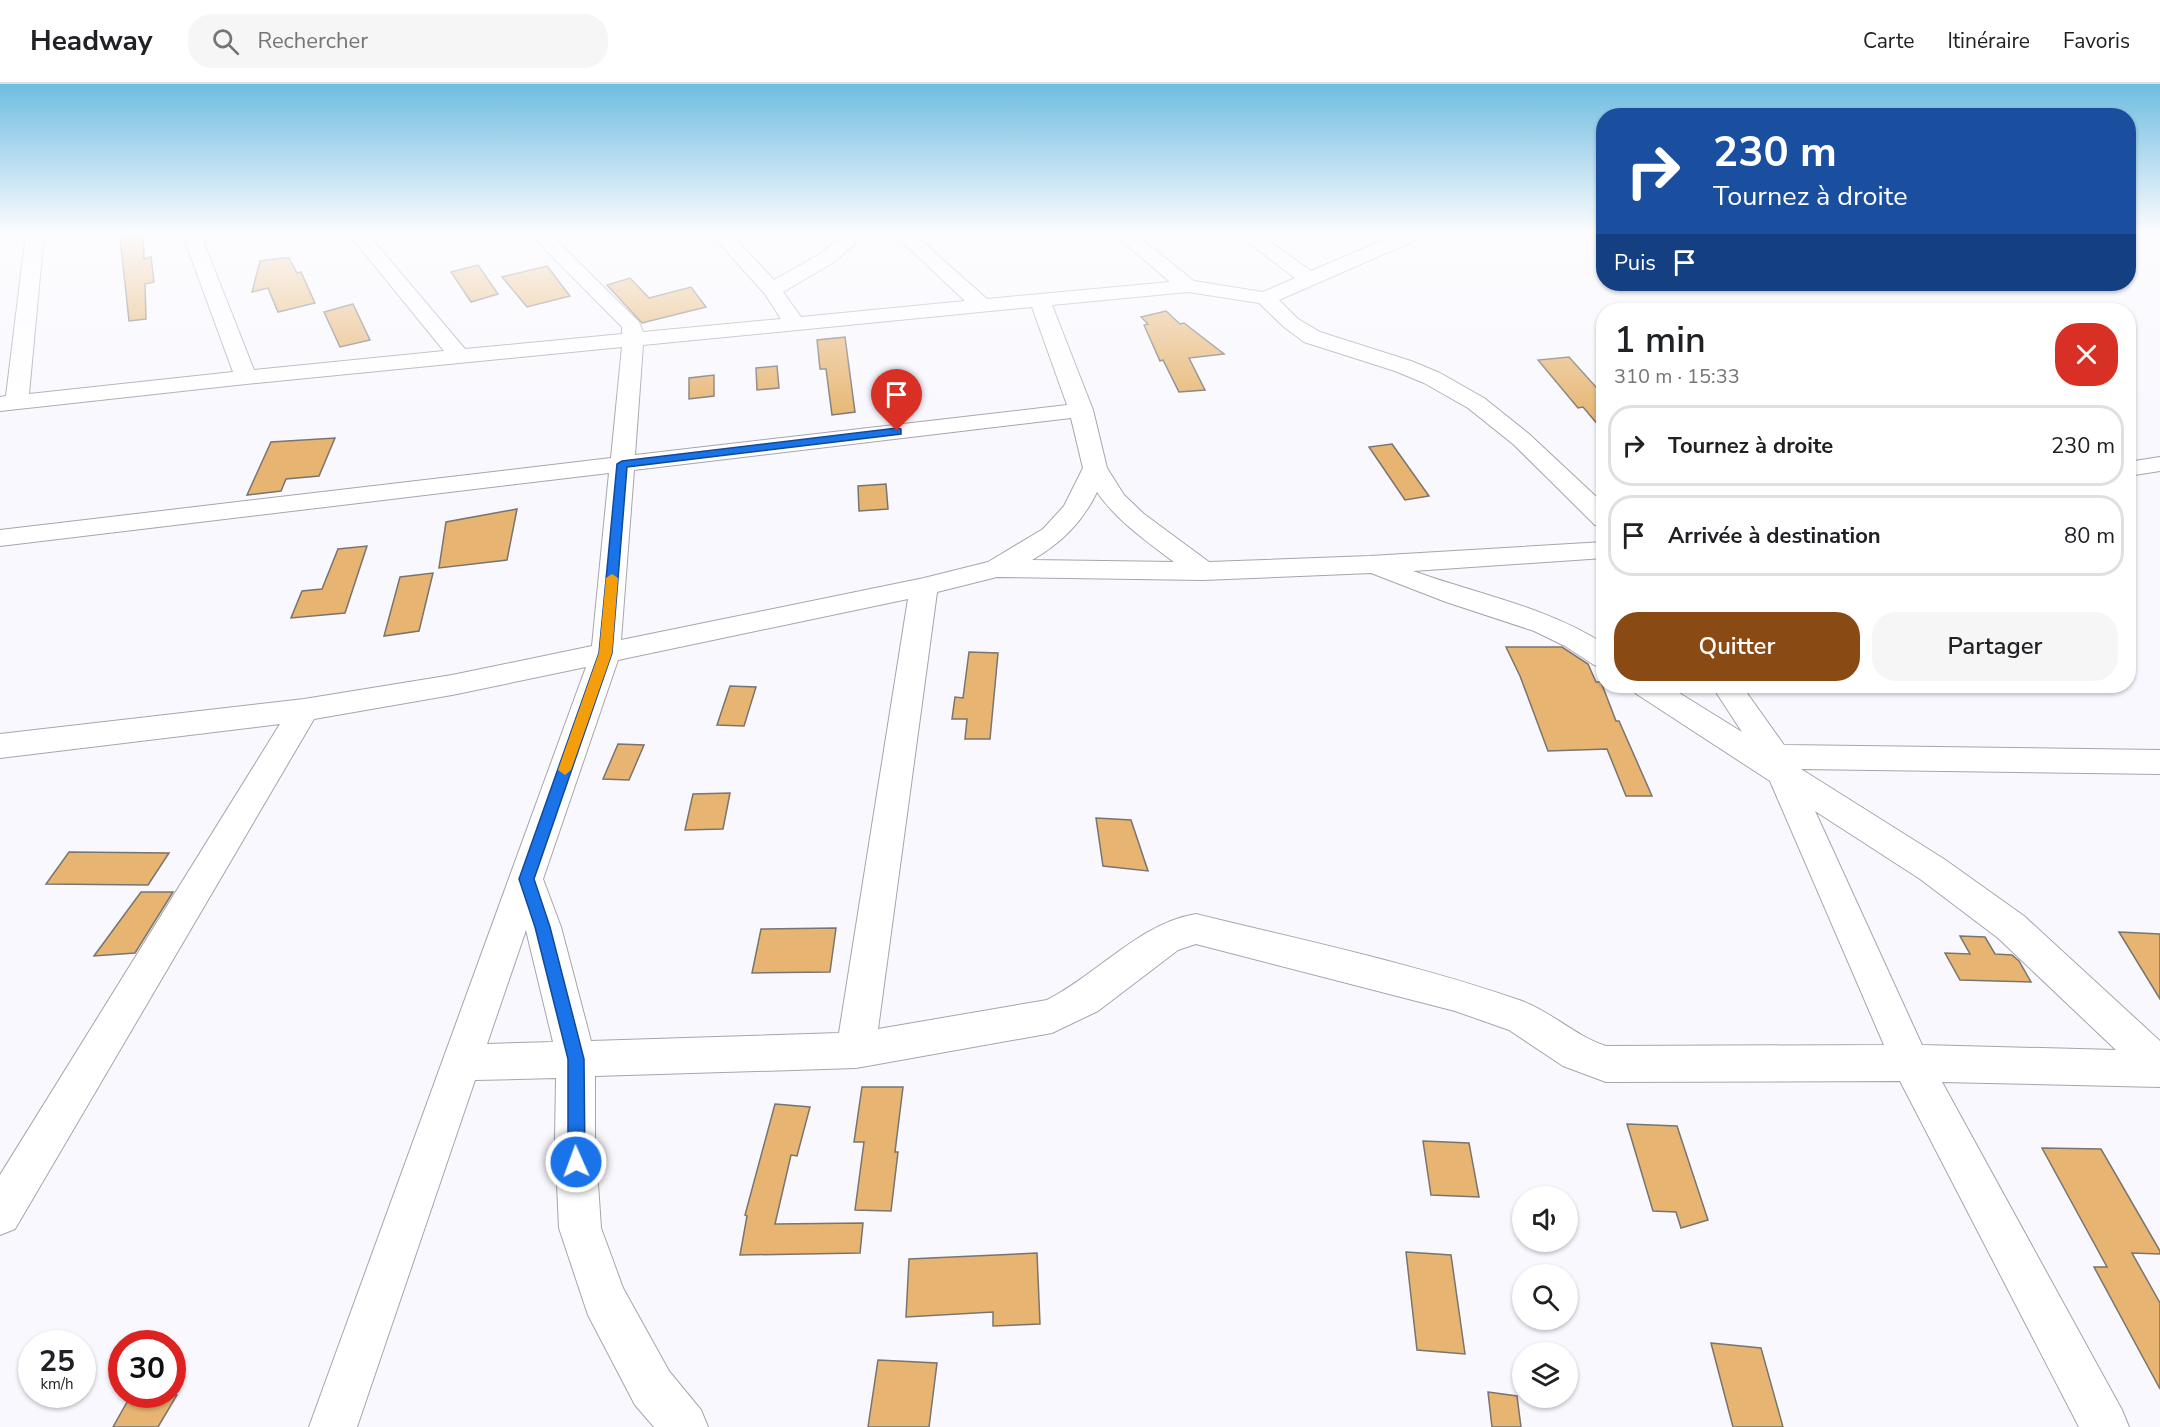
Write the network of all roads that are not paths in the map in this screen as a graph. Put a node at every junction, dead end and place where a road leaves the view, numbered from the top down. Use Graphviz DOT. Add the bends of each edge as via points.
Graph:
graph roads {
  1 [pos="25,296"];
  2 [pos="215,296"];
  3 [pos="409,296"];
  4 [pos="601,296"];
  5 [pos="776,296"];
  6 [pos="971,296"];
  7 [pos="1086,296"];
  8 [pos="1251,296"];
  9 [pos="1271,296"];
  10 [pos="1266,298"];
  11 [pos="1040,300"];
  12 [pos="982,306"];
  13 [pos="796,325"];
  14 [pos="633,341"];
  15 [pos="461,358"];
  16 [pos="246,377"];
  17 [pos="9,403"];
  18 [pos="1081,410"];
  19 [pos="622,464"];
  20 [pos="2160,464"];
  21 [pos="1095,468"];
  22 [pos="2136,468"];
  23 [pos="1596,511"];
  24 [pos="0,538"];
  25 [pos="1596,551"];
  26 [pos="1370,565"];
  27 [pos="997,568"];
  28 [pos="1203,571"];
  29 [pos="924,587"];
  30 [pos="606,653"];
  31 [pos="1596,653"];
  32 [pos="1658,693"];
  33 [pos="1732,693"];
  34 [pos="304,710"];
  35 [pos="1,747"];
  36 [pos="2160,762"];
  37 [pos="1779,766"];
  38 [pos="526,879"];
  39 [pos="856,1050"];
  40 [pos="576,1059"];
  41 [pos="461,1063"];
  42 [pos="1911,1063"];
  43 [pos="2160,1068"];
  44 [pos="0,1214"];
  45 [pos="333,1427"];
  46 [pos="684,1427"];
  47 [pos="2105,1427"];
  1 -- 17 [label="street"];
  2 -- 16 [label="street"];
  3 -- 15 [label="street"];
  4 -- 14 [label="street" via="632,326"];
  5 -- 13 [label="street"];
  6 -- 12 [label="street"];
  7 -- 11 [label="street"];
  8 -- 10 [label="street"];
  9 -- 10 [label="street"];
  10 -- 23 [label="street" via="1312,337 1403,366 1476,403 1521,439"];
  11 -- 12 [label="street"];
  11 -- 18 [label="street"];
  12 -- 13 [label="street"];
  13 -- 14 [label="street"];
  14 -- 15 [label="street"];
  14 -- 19 [label="street"];
  15 -- 16 [label="street"];
  16 -- 17 [label="street"];
  18 -- 19 [label="street"];
  18 -- 21 [label="street"];
  19 -- 24 [label="street"];
  19 -- 30 [label="street"];
  20 -- 22 [label="street"];
  21 -- 27 [label="street" via="1077,508 1063,526"];
  21 -- 28 [label="street" via="1114,499 1136,520"];
  25 -- 26 [label="street"];
  26 -- 28 [label="street"];
  26 -- 31 [label="street" via="1544,624"];
  27 -- 28 [label="street"];
  27 -- 29 [label="street"];
  29 -- 30 [label="street"];
  29 -- 39 [label="street"];
  30 -- 34 [label="street"];
  30 -- 38 [label="street"];
  32 -- 37 [label="street"];
  33 -- 37 [label="street"];
  34 -- 35 [label="street"];
  34 -- 44 [label="street"];
  36 -- 37 [label="street"];
  37 -- 42 [label="street"];
  37 -- 43 [label="street" via="2011,927"];
  38 -- 40 [label="street" via="543,927"];
  38 -- 41 [label="street"];
  39 -- 40 [label="street"];
  39 -- 42 [label="street" via="1052,1016 1085,999 1165,939 1196,929 1455,995 1522,1018 1577,1054 1606,1064"];
  40 -- 41 [label="street"];
  40 -- 46 [label="street" via="580,1228 604,1299 652,1388"];
  41 -- 45 [label="street"];
  42 -- 43 [label="street"];
  42 -- 47 [label="street"];
}
